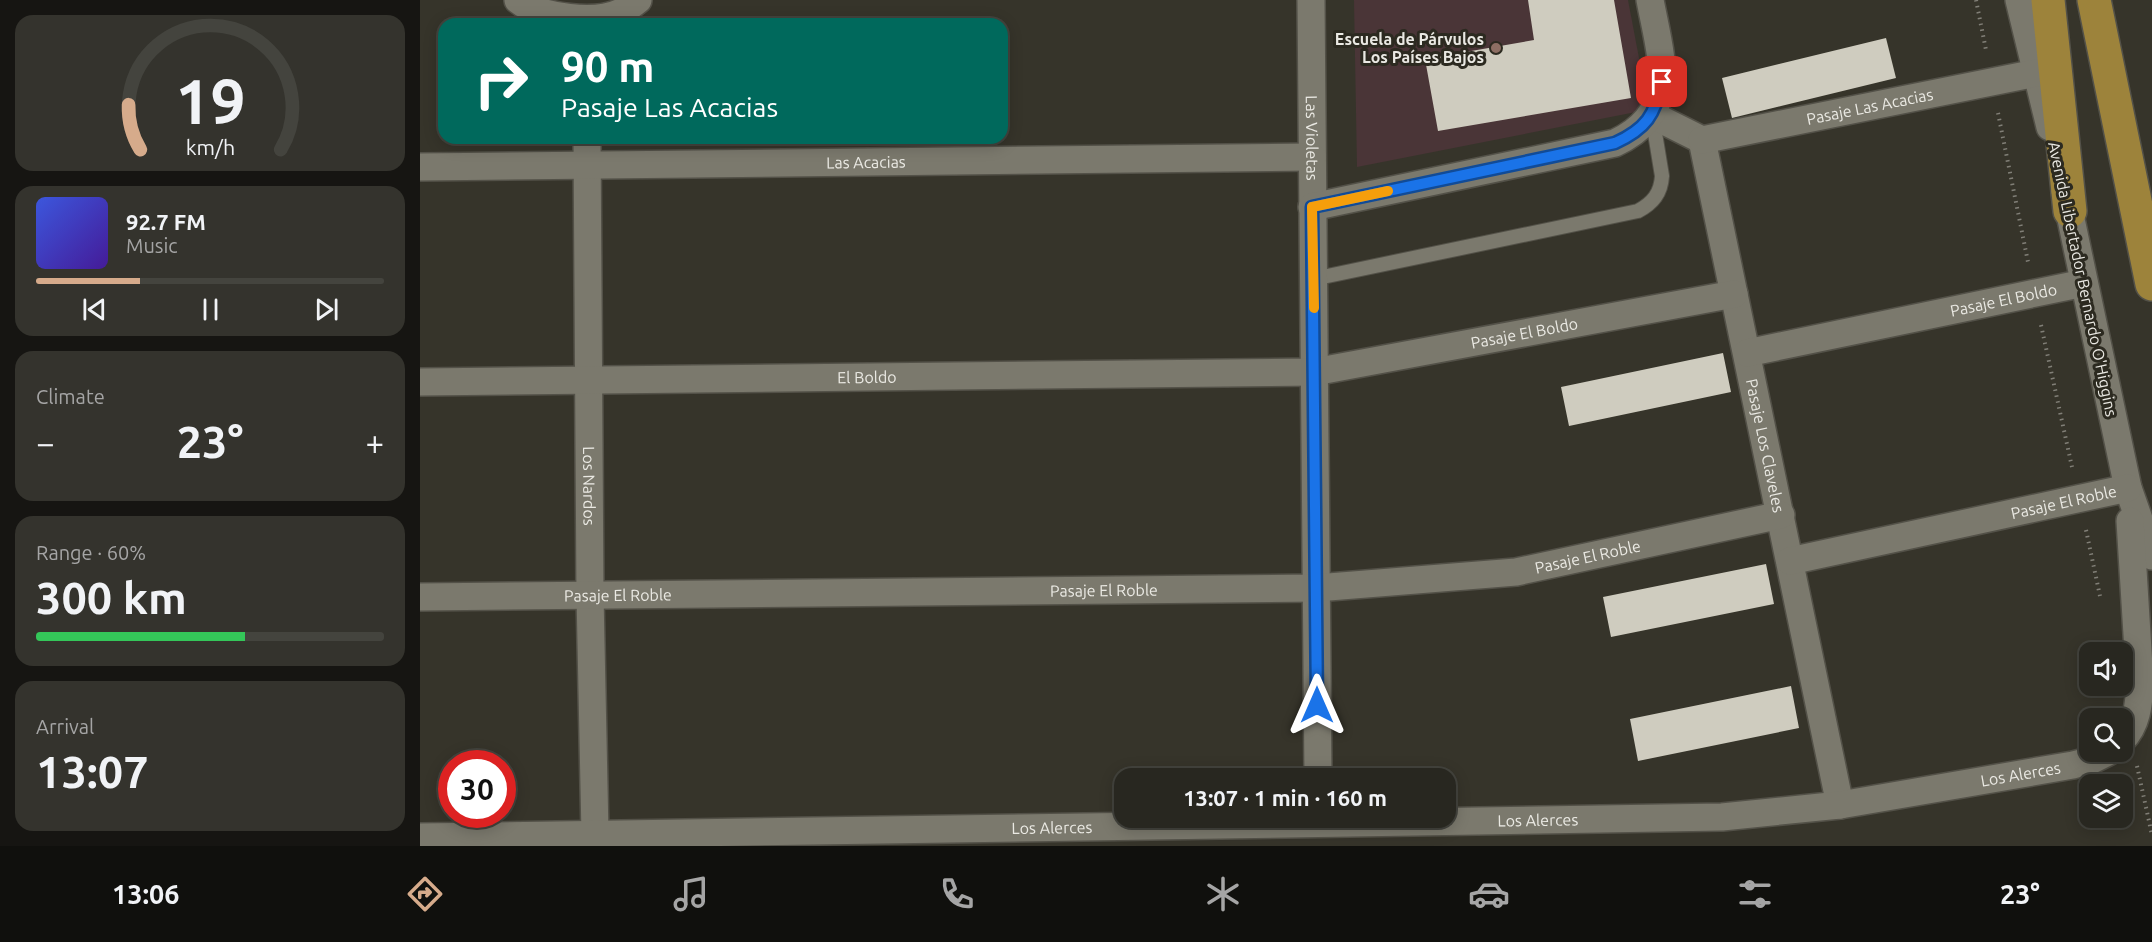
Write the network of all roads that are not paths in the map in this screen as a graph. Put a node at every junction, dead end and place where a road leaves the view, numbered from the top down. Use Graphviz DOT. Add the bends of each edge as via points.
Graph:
graph roads {
  1 [pos="518,0"];
  2 [pos="638,0"];
  3 [pos="1311,0"];
  4 [pos="1650,0"];
  5 [pos="2019,0"];
  6 [pos="2048,0"];
  7 [pos="2094,0"];
  8 [pos="567,18"];
  9 [pos="600,18"];
  10 [pos="2036,73"];
  11 [pos="1652,115"];
  12 [pos="1702,140"];
  13 [pos="586,144"];
  14 [pos="1312,157"];
  15 [pos="587,165"];
  16 [pos="420,166"];
  17 [pos="1312,207"];
  18 [pos="2070,211"];
  19 [pos="1313,279"];
  20 [pos="2084,283"];
  21 [pos="2152,284"];
  22 [pos="1734,294"];
  23 [pos="1747,353"];
  24 [pos="1314,372"];
  25 [pos="588,380"];
  26 [pos="420,382"];
  27 [pos="2128,488"];
  28 [pos="1781,515"];
  29 [pos="2152,556"];
  30 [pos="1790,561"];
  31 [pos="1316,588"];
  32 [pos="590,595"];
  33 [pos="420,597"];
  34 [pos="2133,724"];
  35 [pos="2084,762"];
  36 [pos="1318,768"];
  37 [pos="1840,805"];
  38 [pos="1318,829"];
  39 [pos="594,834"];
  40 [pos="420,837"];
  1 -- 8 [label="street"];
  2 -- 9 [label="street" via="621,12"];
  3 -- 14 [label="street, Las Violetas"];
  4 -- 11 [label="street" via="1662,82"];
  5 -- 10 [label="street, Avenida Libertador Bernardo O'Higgins"];
  6 -- 18 [label="main road"];
  7 -- 21 [label="main road"];
  10 -- 12 [label="street, Pasaje Las Acacias"];
  10 -- 18 [label="street, Avenida Libertador Bernardo O'Higgins"];
  11 -- 12 [label="street"];
  11 -- 17 [label="street" via="1632,135 1615,143"];
  11 -- 19 [label="lane" via="1662,186 1649,205 1638,211"];
  12 -- 22 [label="street, Pasaje Los Claveles"];
  13 -- 15 [label="street, Los Nardos"];
  14 -- 15 [label="street, Las Acacias"];
  14 -- 17 [label="street, Las Violetas"];
  15 -- 16 [label="street, Las Acacias"];
  15 -- 25 [label="street, Los Nardos"];
  17 -- 19 [label="street, Las Violetas"];
  18 -- 20 [label="street, Avenida Libertador Bernardo O'Higgins"];
  19 -- 24 [label="street, Las Violetas"];
  20 -- 23 [label="street, Pasaje El Boldo"];
  20 -- 27 [label="street, Avenida Libertador Bernardo O'Higgins"];
  22 -- 23 [label="street, Pasaje Los Claveles"];
  22 -- 24 [label="street, Pasaje El Boldo"];
  23 -- 28 [label="street, Pasaje Los Claveles"];
  24 -- 25 [label="street, El Boldo"];
  24 -- 31 [label="street, Las Violetas"];
  25 -- 26 [label="street, El Boldo"];
  25 -- 32 [label="street, Los Nardos"];
  27 -- 29 [label="street, Avenida Libertador Bernardo O'Higgins"];
  27 -- 30 [label="street, Pasaje El Roble"];
  27 -- 34 [label="street" via="2140,683"];
  28 -- 30 [label="street, Pasaje Los Claveles"];
  28 -- 31 [label="street, Pasaje El Roble" via="1516,572"];
  30 -- 37 [label="street, Pasaje Los Claveles"];
  31 -- 32 [label="street, Pasaje El Roble"];
  31 -- 36 [label="street, Las Violetas"];
  32 -- 33 [label="street, Pasaje El Roble"];
  32 -- 39 [label="street, Los Nardos"];
  35 -- 37 [label="street, Los Alerces"];
  37 -- 38 [label="street, Los Alerces" via="1722,817"];
  38 -- 39 [label="street, Los Alerces"];
  39 -- 40 [label="street, Los Alerces"];
}
